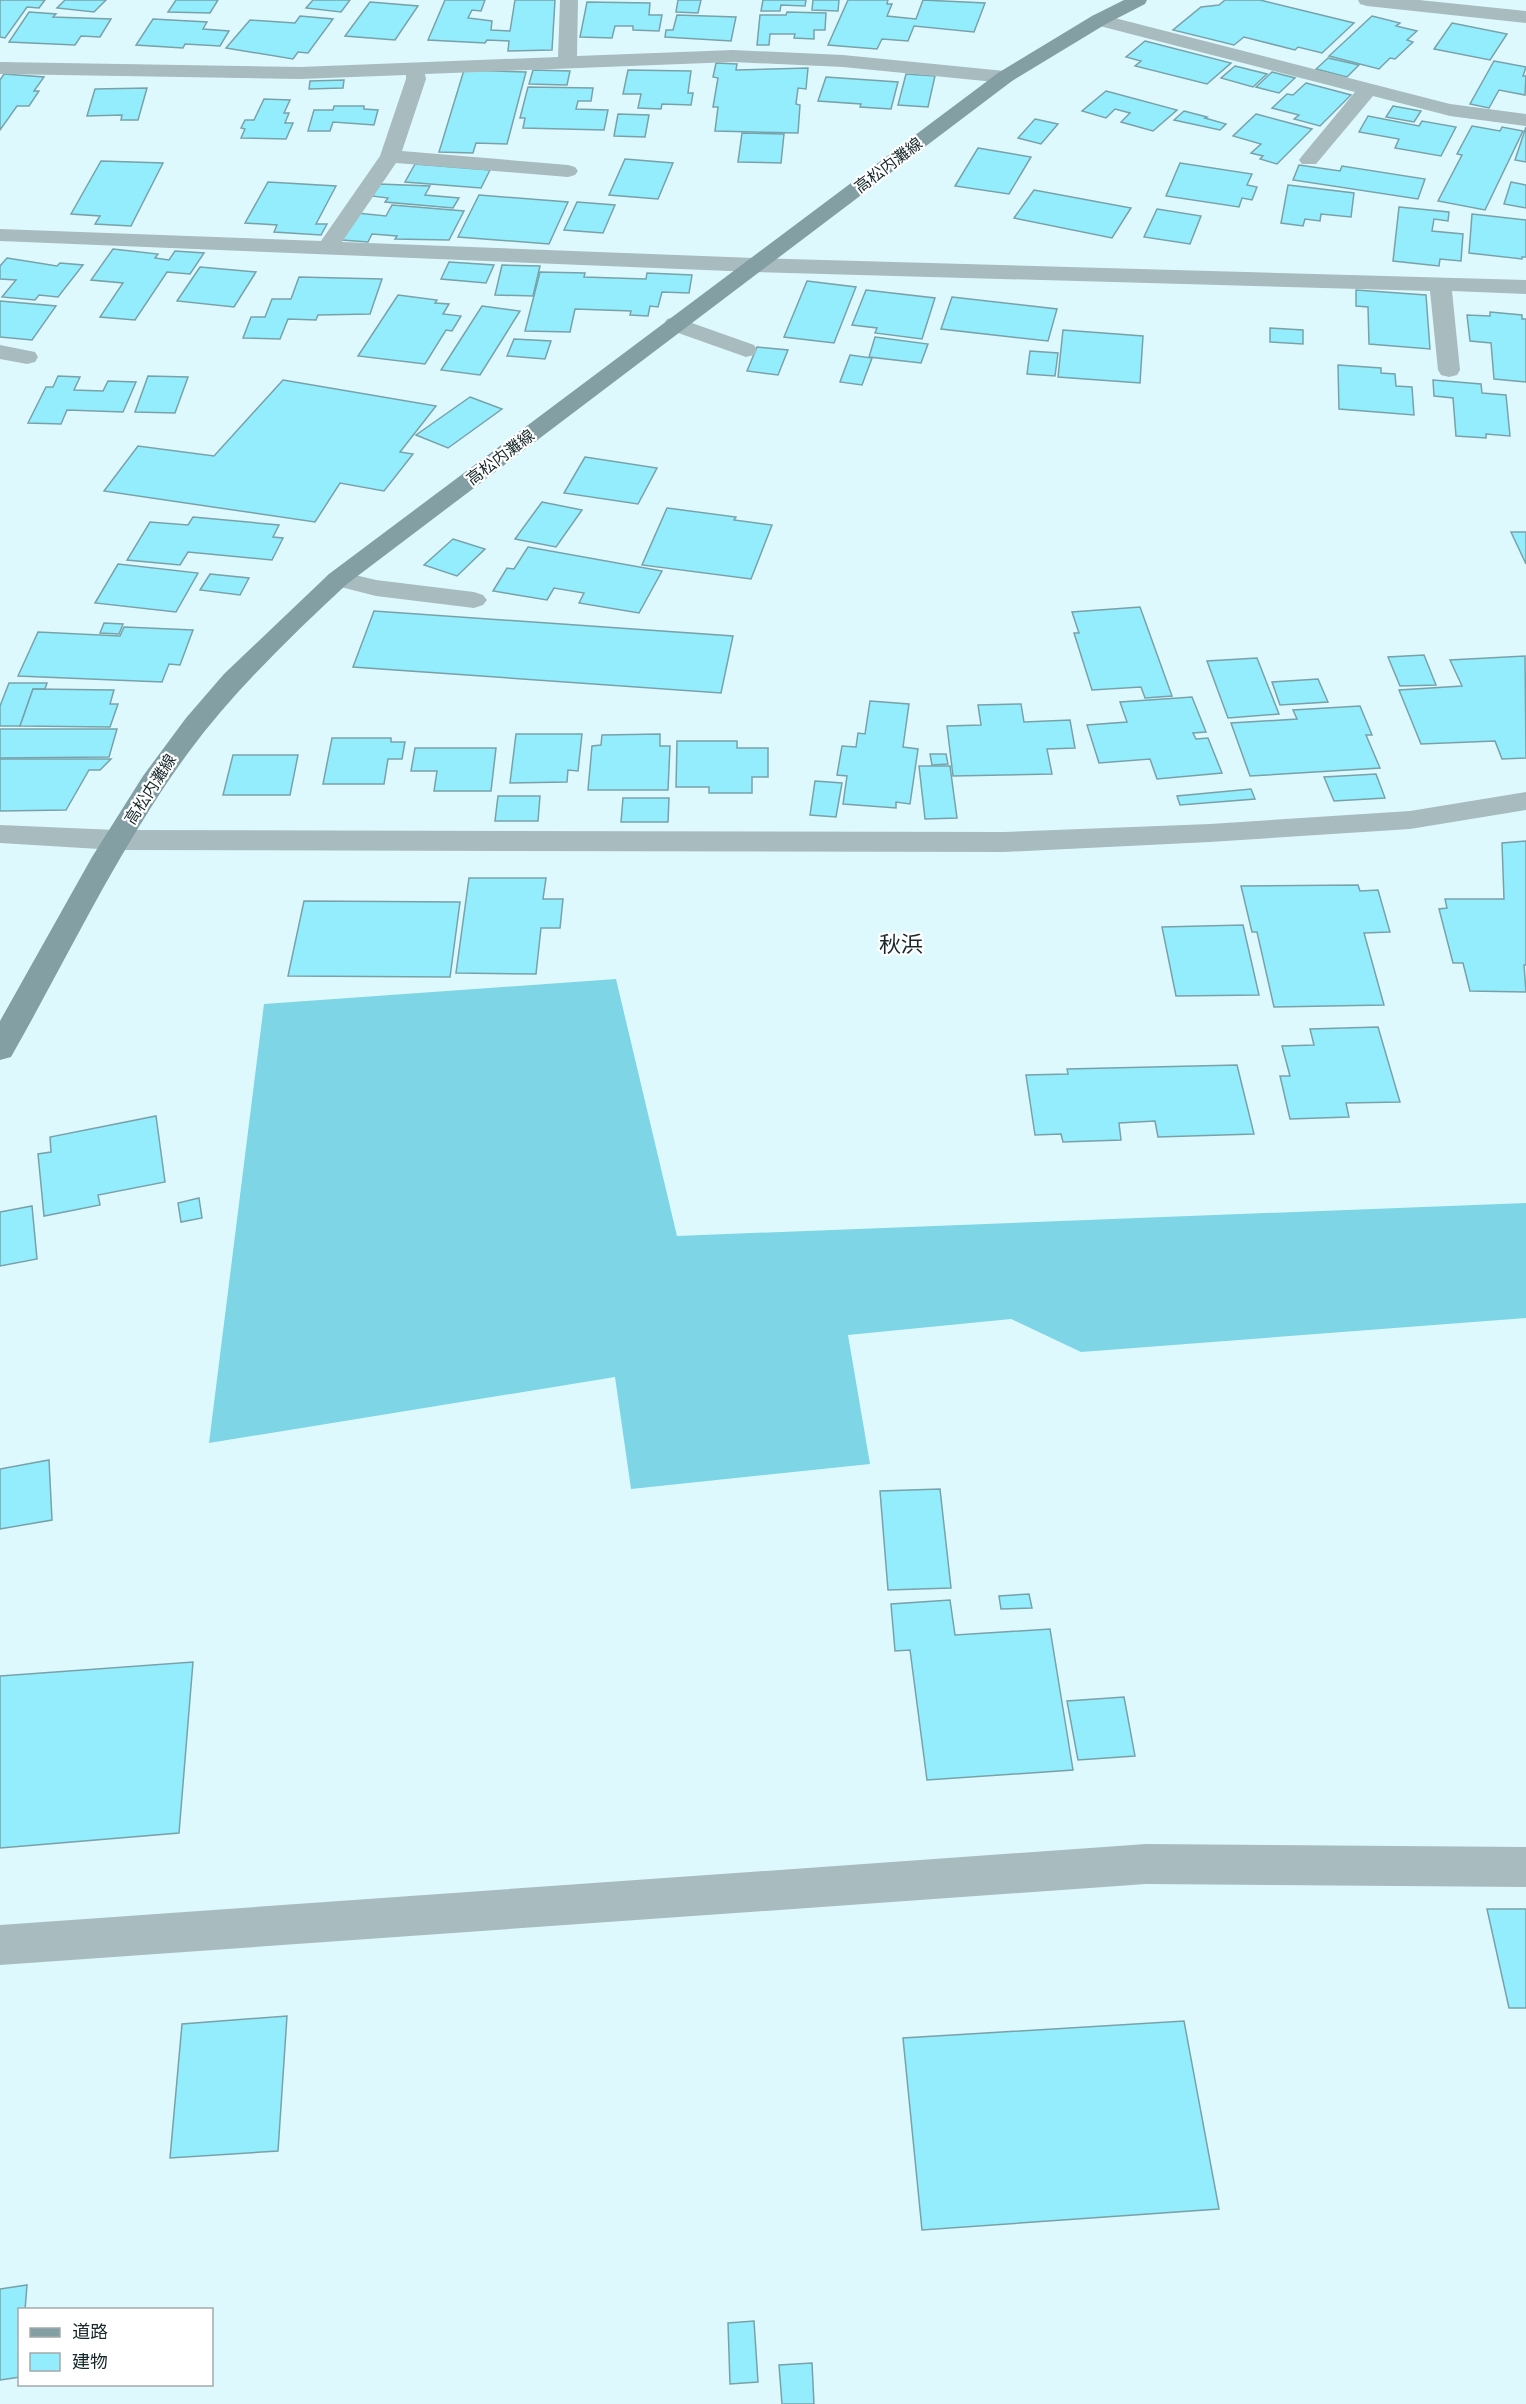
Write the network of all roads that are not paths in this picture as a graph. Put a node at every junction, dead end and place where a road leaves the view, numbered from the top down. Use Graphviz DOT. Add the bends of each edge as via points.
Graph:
graph roads {
  1 [pos="569,0"];
  2 [pos="1138,0"];
  3 [pos="1367,0"];
  4 [pos="1526,17"];
  5 [pos="1099,20"];
  6 [pos="567,61"];
  7 [pos="415,67"];
  8 [pos="0,68"];
  9 [pos="1005,77"];
  10 [pos="1368,89"];
  11 [pos="1526,120"];
  12 [pos="390,156"];
  13 [pos="1309,160"];
  14 [pos="568,171"];
  15 [pos="0,235"];
  16 [pos="327,248"];
  17 [pos="754,265"];
  18 [pos="1440,284"];
  19 [pos="1526,287"];
  20 [pos="675,324"];
  21 [pos="746,350"];
  22 [pos="0,352"];
  23 [pos="27,357"];
  24 [pos="1449,370"];
  25 [pos="338,579"];
  26 [pos="474,600"];
  27 [pos="1526,801"];
  28 [pos="0,834"];
  29 [pos="116,840"];
  30 [pos="0,1049"];
  31 [pos="1526,1867"];
  32 [pos="0,1945"];
  1 -- 6 [label="street"];
  2 -- 5 [label="main road, 高松内灘線"];
  3 -- 4 [label="street"];
  5 -- 9 [label="main road, 高松内灘線"];
  5 -- 10 [label="street"];
  6 -- 7 [label="street"];
  6 -- 9 [label="street" via="788,57"];
  7 -- 8 [label="street" via="267,73"];
  7 -- 12 [label="street" via="416,79"];
  9 -- 17 [label="main road, 高松内灘線"];
  10 -- 11 [label="street" via="1450,110"];
  10 -- 13 [label="street"];
  12 -- 14 [label="street"];
  12 -- 16 [label="street"];
  15 -- 16 [label="street"];
  16 -- 17 [label="street"];
  17 -- 18 [label="street"];
  17 -- 20 [label="main road, 高松内灘線"];
  18 -- 19 [label="street"];
  18 -- 24 [label="street"];
  20 -- 21 [label="street"];
  20 -- 25 [label="main road, 高松内灘線"];
  22 -- 23 [label="street"];
  25 -- 26 [label="street" via="376,588"];
  25 -- 29 [label="main road, 高松内灘線" via="219,695 178,747"];
  27 -- 29 [label="street" via="1410,820 1004,842"];
  28 -- 29 [label="street"];
  29 -- 30 [label="main road, 高松内灘線"];
  31 -- 32 [label="street" via="1146,1864"];
}
